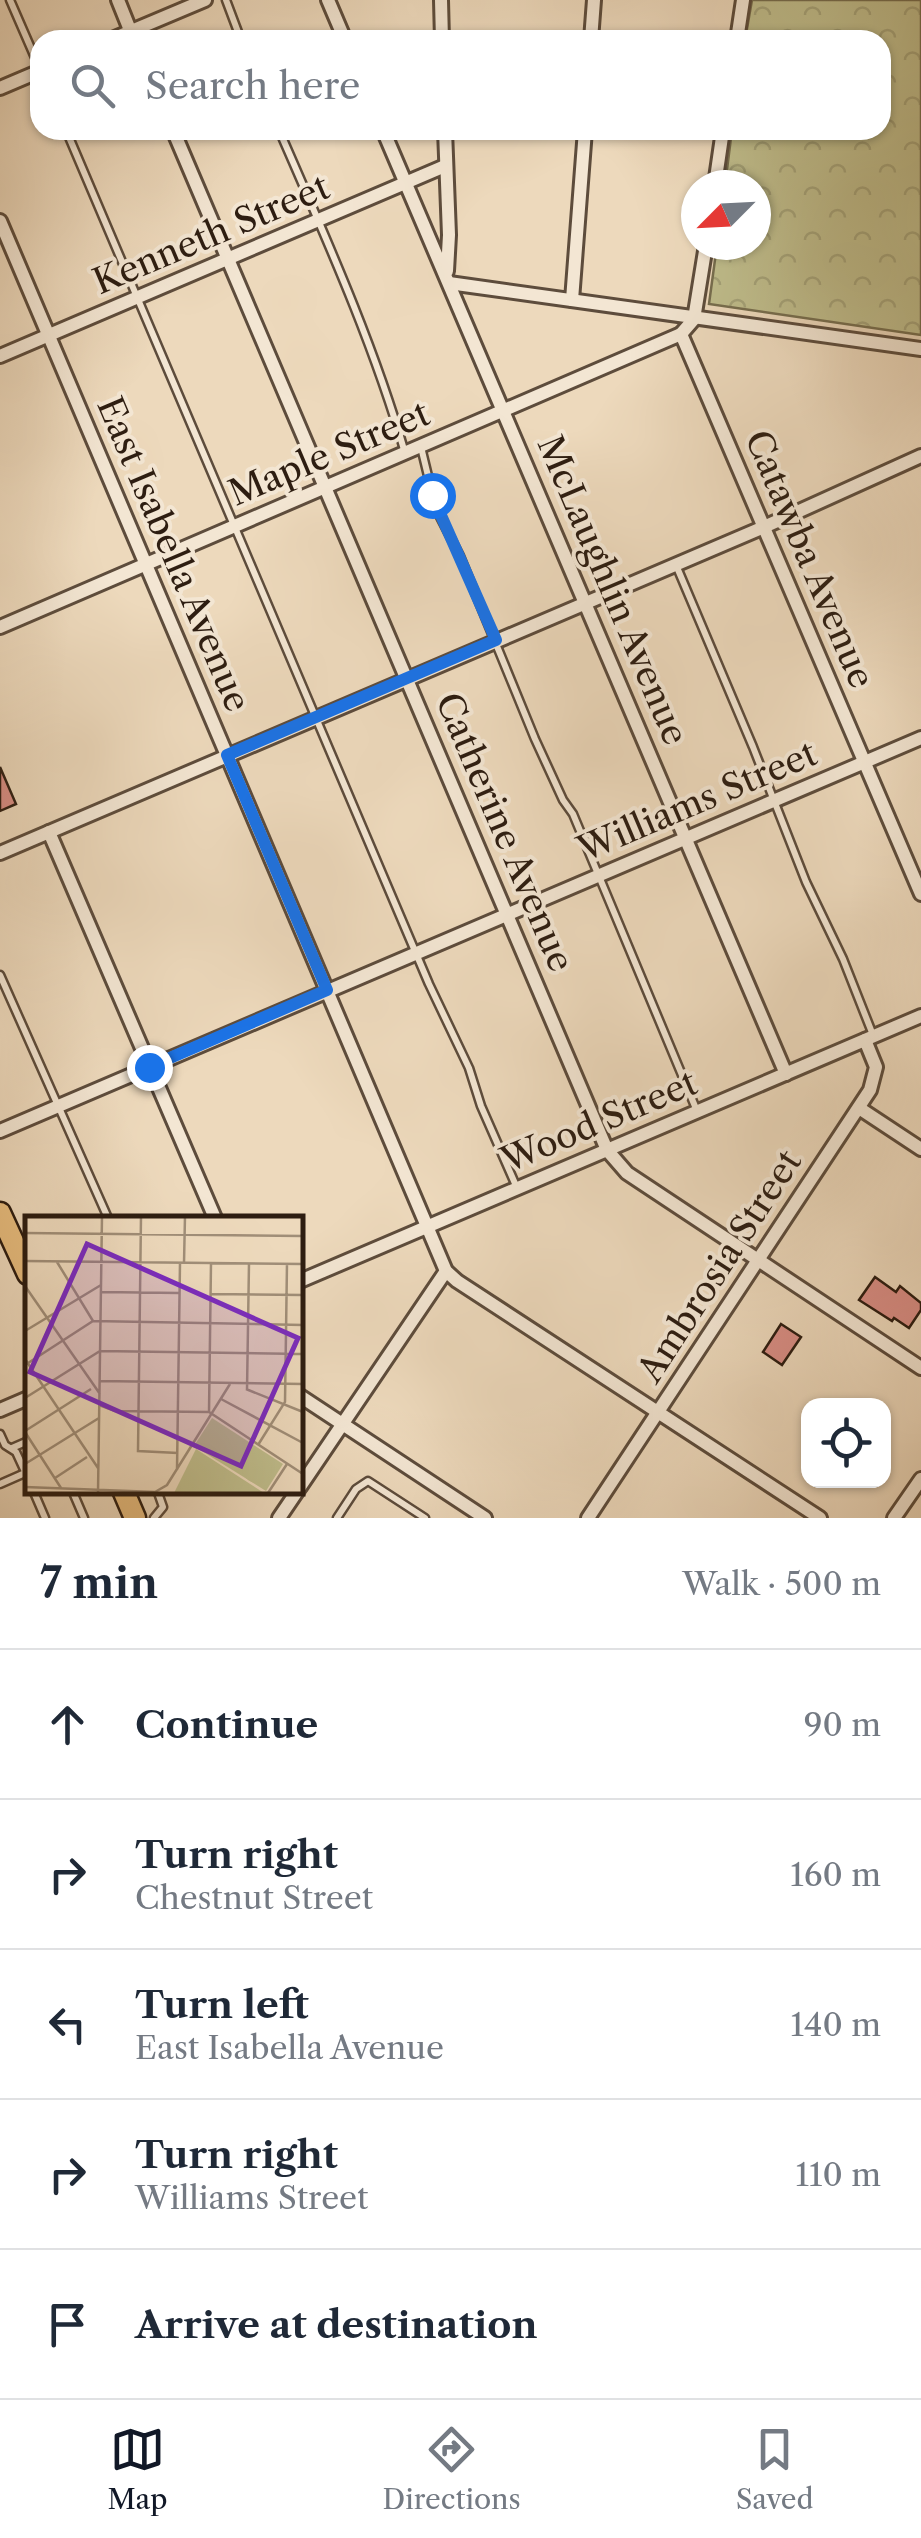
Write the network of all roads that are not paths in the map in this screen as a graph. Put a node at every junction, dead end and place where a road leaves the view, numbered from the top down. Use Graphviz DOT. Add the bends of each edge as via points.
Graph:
graph roads {
  1 [pos="10,0"];
  2 [pos="118,0"];
  3 [pos="205,0"];
  4 [pos="226,0"];
  5 [pos="328,0"];
  6 [pos="441,0"];
  7 [pos="594,0"];
  8 [pos="743,0"];
  9 [pos="130,30"];
  10 [pos="145,30"];
  11 [pos="238,30"];
  12 [pos="341,30"];
  13 [pos="442,30"];
  14 [pos="592,30"];
  15 [pos="738,30"];
  16 [pos="30,47"];
  17 [pos="30,74"];
  18 [pos="0,88"];
  19 [pos="70,140"];
  20 [pos="177,140"];
  21 [pos="283,140"];
  22 [pos="387,140"];
  23 [pos="445,140"];
  24 [pos="584,140"];
  25 [pos="722,140"];
  26 [pos="446,166"];
  27 [pos="717,170"];
  28 [pos="406,185"];
  29 [pos="317,221"];
  30 [pos="0,222"];
  31 [pos="228,259"];
  32 [pos="704,260"];
  33 [pos="448,281"];
  34 [pos="137,298"];
  35 [pos="572,300"];
  36 [pos="694,319"];
  37 [pos="682,334"];
  38 [pos="48,335"];
  39 [pos="921,349"];
  40 [pos="0,356"];
  41 [pos="504,411"];
  42 [pos="420,446"];
  43 [pos="405,452"];
  44 [pos="921,456"];
  45 [pos="324,488"];
  46 [pos="235,525"];
  47 [pos="764,527"];
  48 [pos="146,564"];
  49 [pos="676,564"];
  50 [pos="586,602"];
  51 [pos="0,627"];
  52 [pos="496,640"];
  53 [pos="407,679"];
  54 [pos="316,717"];
  55 [pos="921,738"];
  56 [pos="227,755"];
  57 [pos="864,763"];
  58 [pos="774,801"];
  59 [pos="48,832"];
  60 [pos="687,838"];
  61 [pos="0,852"];
  62 [pos="597,876"];
  63 [pos="921,894"];
  64 [pos="507,914"];
  65 [pos="417,954"];
  66 [pos="0,975"];
  67 [pos="327,990"];
  68 [pos="921,1016"];
  69 [pos="869,1038"];
  70 [pos="149,1067"];
  71 [pos="786,1074"];
  72 [pos="58,1106"];
  73 [pos="859,1108"];
  74 [pos="697,1112"];
  75 [pos="0,1131"];
  76 [pos="921,1149"];
  77 [pos="607,1150"];
  78 [pos="517,1189"];
  79 [pos="0,1212"];
  80 [pos="107,1216"];
  81 [pos="211,1216"];
  82 [pos="428,1227"];
  83 [pos="758,1260"];
  84 [pos="25,1267"];
  85 [pos="446,1270"];
  86 [pos="302,1280"];
  87 [pos="921,1368"];
  88 [pos="302,1397"];
  89 [pos="25,1399"];
  90 [pos="0,1410"];
  91 [pos="658,1413"];
  92 [pos="342,1424"];
  93 [pos="0,1434"];
  94 [pos="5,1447"];
  95 [pos="25,1474"];
  96 [pos="25,1476"];
  97 [pos="921,1478"];
  98 [pos="0,1484"];
  99 [pos="302,1484"];
  100 [pos="34,1493"];
  101 [pos="73,1493"];
  102 [pos="124,1493"];
  103 [pos="157,1493"];
  104 [pos="296,1493"];
  105 [pos="45,1518"];
  106 [pos="84,1518"];
  107 [pos="135,1518"];
  108 [pos="154,1518"];
  109 [pos="279,1518"];
  110 [pos="337,1518"];
  111 [pos="425,1518"];
  112 [pos="484,1518"];
  113 [pos="588,1518"];
  114 [pos="820,1518"];
  115 [pos="894,1518"];
  1 -- 16 [label="lane"];
  2 -- 9 [label="street"];
  3 -- 10 [label="street"];
  4 -- 11 [label="lane"];
  5 -- 12 [label="street"];
  6 -- 13 [label="street"];
  7 -- 14 [label="street"];
  8 -- 15 [label="street"];
  17 -- 18 [label="street"];
  19 -- 34 [label="lane"];
  20 -- 31 [label="street, Catherine Avenue"];
  21 -- 29 [label="lane"];
  22 -- 28 [label="street, McLaughlin Avenue"];
  23 -- 26 [label="street"];
  24 -- 35 [label="street"];
  25 -- 27 [label="street"];
  26 -- 28 [label="street, Kenneth Street"];
  26 -- 33 [label="street"];
  28 -- 29 [label="street, Kenneth Street"];
  28 -- 33 [label="street, McLaughlin Avenue"];
  29 -- 31 [label="street, Kenneth Street"];
  29 -- 43 [label="lane" via="360,318"];
  30 -- 38 [label="street, East Isabella Avenue"];
  31 -- 34 [label="street, Kenneth Street"];
  31 -- 45 [label="street, Catherine Avenue"];
  32 -- 36 [label="street"];
  33 -- 35 [label="street"];
  33 -- 41 [label="street, McLaughlin Avenue"];
  34 -- 38 [label="street, Kenneth Street"];
  34 -- 46 [label="lane"];
  35 -- 36 [label="street"];
  36 -- 37 [label="street"];
  36 -- 39 [label="street"];
  37 -- 41 [label="street, Maple Street"];
  37 -- 47 [label="street, Catawba Avenue"];
  38 -- 40 [label="street, Kenneth Street"];
  38 -- 48 [label="street, East Isabella Avenue"];
  41 -- 42 [label="street, Maple Street"];
  41 -- 50 [label="street, McLaughlin Avenue"];
  42 -- 43 [label="street, Maple Street"];
  42 -- 52 [label="lane" via="436,509"];
  43 -- 45 [label="street, Maple Street"];
  44 -- 47 [label="street"];
  45 -- 46 [label="street, Maple Street"];
  45 -- 53 [label="street, Catherine Avenue"];
  46 -- 48 [label="street, Maple Street"];
  46 -- 54 [label="lane"];
  47 -- 49 [label="street"];
  47 -- 57 [label="street, Catawba Avenue"];
  48 -- 51 [label="street, Maple Street"];
  48 -- 56 [label="street, East Isabella Avenue"];
  49 -- 50 [label="street"];
  49 -- 58 [label="lane"];
  50 -- 52 [label="street"];
  50 -- 60 [label="street, McLaughlin Avenue"];
  52 -- 53 [label="street"];
  52 -- 62 [label="lane"];
  53 -- 54 [label="street"];
  53 -- 64 [label="street, Catherine Avenue"];
  54 -- 56 [label="street"];
  54 -- 65 [label="lane"];
  55 -- 57 [label="street, Williams Street"];
  56 -- 59 [label="street"];
  56 -- 67 [label="street, East Isabella Avenue"];
  57 -- 58 [label="street, Williams Street"];
  57 -- 63 [label="street, Catawba Avenue"];
  58 -- 60 [label="street, Williams Street"];
  58 -- 69 [label="lane" via="843,959"];
  59 -- 61 [label="street"];
  59 -- 70 [label="street"];
  60 -- 62 [label="street, Williams Street"];
  60 -- 71 [label="street, McLaughlin Avenue"];
  62 -- 64 [label="street, Williams Street"];
  62 -- 74 [label="lane"];
  64 -- 65 [label="street, Williams Street"];
  64 -- 77 [label="street, Catherine Avenue"];
  65 -- 67 [label="street, Williams Street"];
  65 -- 78 [label="lane"];
  66 -- 72 [label="lane"];
  67 -- 70 [label="street, Williams Street"];
  67 -- 82 [label="street, East Isabella Avenue"];
  68 -- 69 [label="street, Wood Street"];
  69 -- 71 [label="street, Wood Street"];
  69 -- 73 [label="street, Ambrosia Street" via="876,1067"];
  70 -- 72 [label="street, Williams Street"];
  70 -- 81 [label="street"];
  71 -- 74 [label="street, Wood Street"];
  72 -- 75 [label="street, Williams Street"];
  72 -- 80 [label="lane"];
  73 -- 76 [label="street"];
  73 -- 83 [label="street, Ambrosia Street"];
  74 -- 77 [label="street, Wood Street"];
  77 -- 78 [label="street, Wood Street"];
  77 -- 83 [label="street, Catherine Avenue" via="627,1173"];
  78 -- 82 [label="street, Wood Street"];
  79 -- 84 [label="main road"];
  82 -- 85 [label="street, East Isabella Avenue"];
  82 -- 86 [label="street, Wood Street"];
  83 -- 87 [label="street, Catherine Avenue"];
  83 -- 91 [label="street, Ambrosia Street"];
  85 -- 91 [label="street"];
  85 -- 92 [label="street"];
  88 -- 92 [label="street"];
  89 -- 90 [label="street"];
  91 -- 113 [label="street, Ambrosia Street"];
  91 -- 114 [label="street"];
  92 -- 99 [label="street"];
  92 -- 112 [label="street"];
  93 -- 94 [label="lane"];
  94 -- 95 [label="lane" via="16,1452"];
  96 -- 98 [label="lane"];
  97 -- 115 [label="street"];
  100 -- 105 [label="lane"];
  101 -- 106 [label="lane"];
  102 -- 107 [label="main road"];
  103 -- 108 [label="lane" via="164,1507"];
  104 -- 109 [label="street"];
  110 -- 111 [label="lane" via="368,1481"];
}
